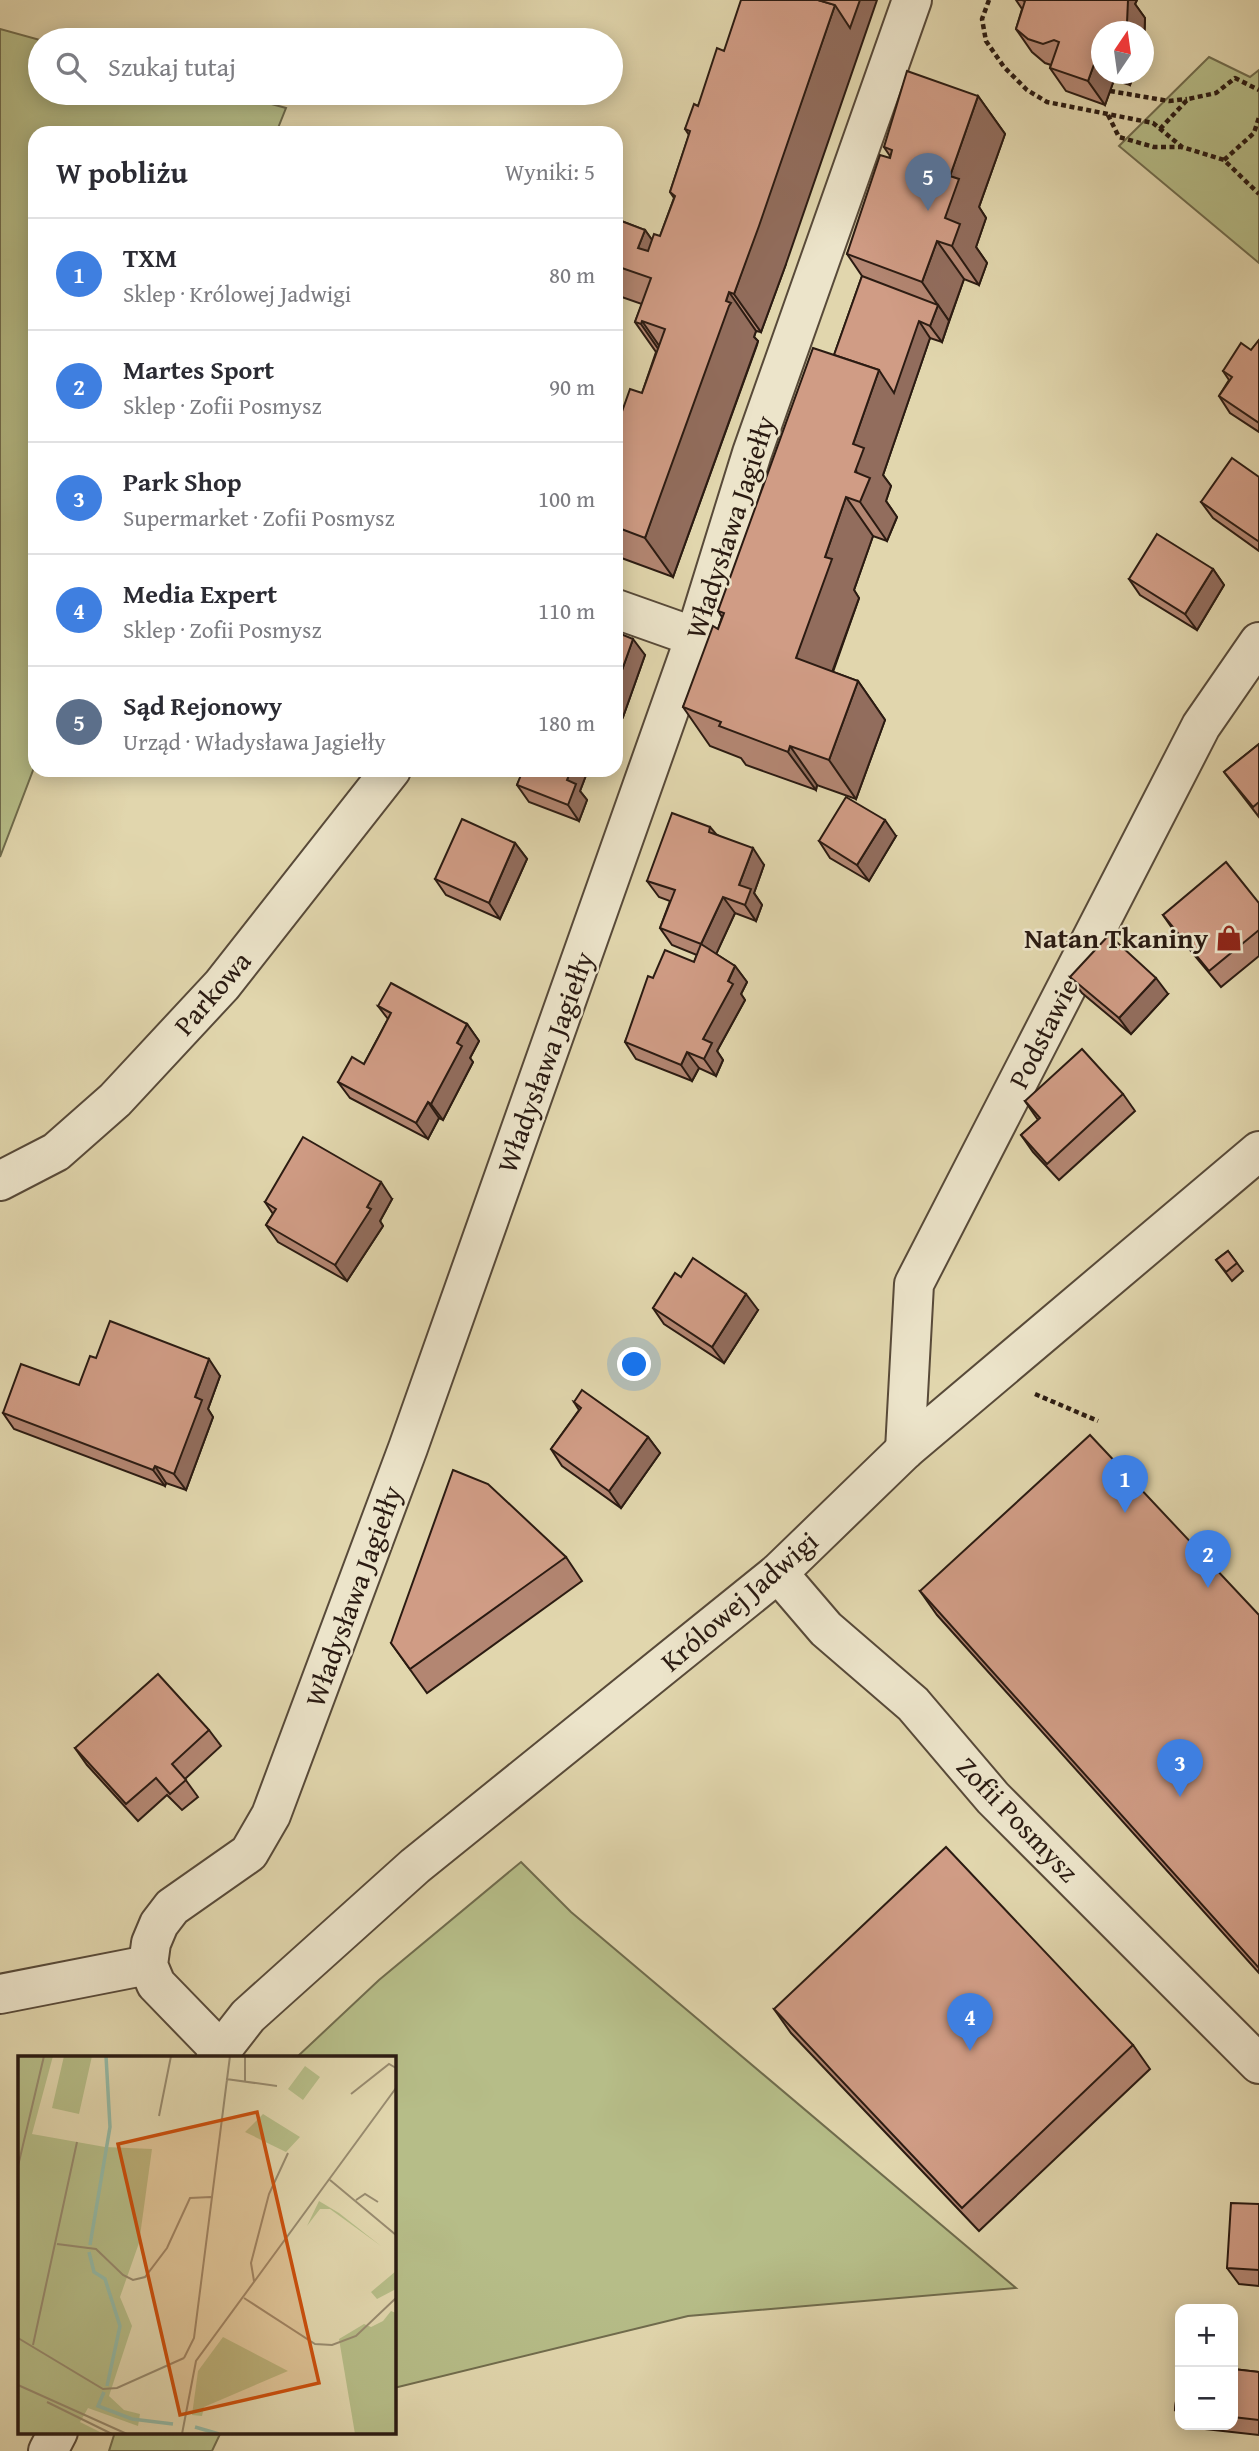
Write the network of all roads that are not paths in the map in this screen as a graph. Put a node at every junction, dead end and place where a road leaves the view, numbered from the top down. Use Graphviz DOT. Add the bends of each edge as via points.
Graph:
graph roads {
  1 [pos="912,0"];
  2 [pos="623,611"];
  3 [pos="695,637"];
  4 [pos="1259,642"];
  5 [pos="385,777"];
  6 [pos="1259,1151"];
  7 [pos="0,1181"];
  8 [pos="905,1450"];
  9 [pos="778,1573"];
  10 [pos="148,1965"];
  11 [pos="0,1994"];
  12 [pos="218,2054"];
  13 [pos="1259,2064"];
  14 [pos="57,2434"];
  15 [pos="68,2434"];
  16 [pos="48,2451"];
  17 [pos="64,2451"];
  1 -- 3 [label="street, Władysława Jagiełły" via="752,453"];
  2 -- 3 [label="street"];
  3 -- 10 [label="street, Władysława Jagiełły" via="412,1435 271,1815 249,1853 172,1907 159,1924"];
  4 -- 8 [label="street, Podstawie" via="1200,726 914,1284"];
  5 -- 7 [label="street, Parkowa" via="222,985 115,1100 56,1152"];
  6 -- 8 [label="street, Królowej Jadwigi"];
  8 -- 9 [label="street, Królowej Jadwigi"];
  9 -- 12 [label="street, Królowej Jadwigi" via="415,1867 248,2016"];
  9 -- 13 [label="street, Zofii Posmysz" via="826,1629 913,1704 993,1798"];
  10 -- 11 [label="street"];
  10 -- 12 [label="street" via="156,1984"];
  14 -- 16 [label="street"];
  15 -- 17 [label="street"];
}
